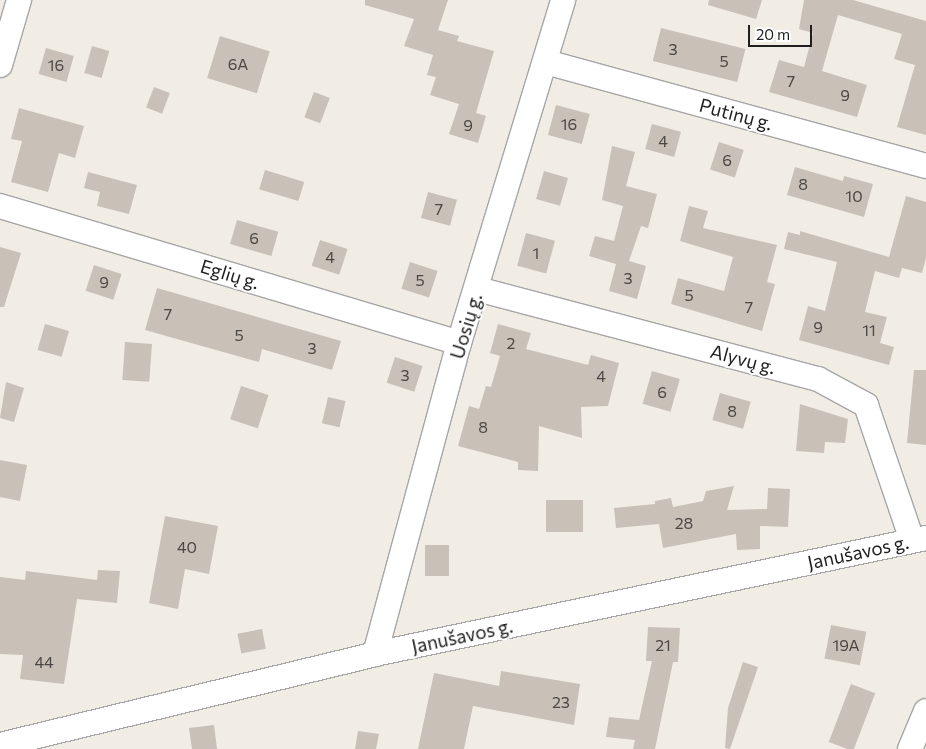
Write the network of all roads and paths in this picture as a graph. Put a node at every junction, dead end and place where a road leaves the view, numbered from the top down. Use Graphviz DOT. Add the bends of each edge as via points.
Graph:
graph roads {
  1 [pos="19,0"];
  2 [pos="563,0"];
  3 [pos="546,62"];
  4 [pos="0,64"];
  5 [pos="926,166"];
  6 [pos="0,206"];
  7 [pos="477,289"];
  8 [pos="459,343"];
  9 [pos="919,539"];
  10 [pos="375,654"];
  11 [pos="926,711"];
  12 [pos="0,746"];
  13 [pos="910,749"];
  1 -- 4 [label="street"];
  2 -- 3 [label="street, Uosių g."];
  3 -- 5 [label="street, Putinų g."];
  3 -- 7 [label="street, Uosių g."];
  6 -- 8 [label="street, Eglių g."];
  7 -- 8 [label="street, Uosių g."];
  7 -- 9 [label="street, Alyvų g." via="818,379 866,405"];
  8 -- 10 [label="street, Uosių g."];
  9 -- 10 [label="street, Janušavos g."];
  10 -- 12 [label="street, Janušavos g."];
  11 -- 13 [label="street"];
}
